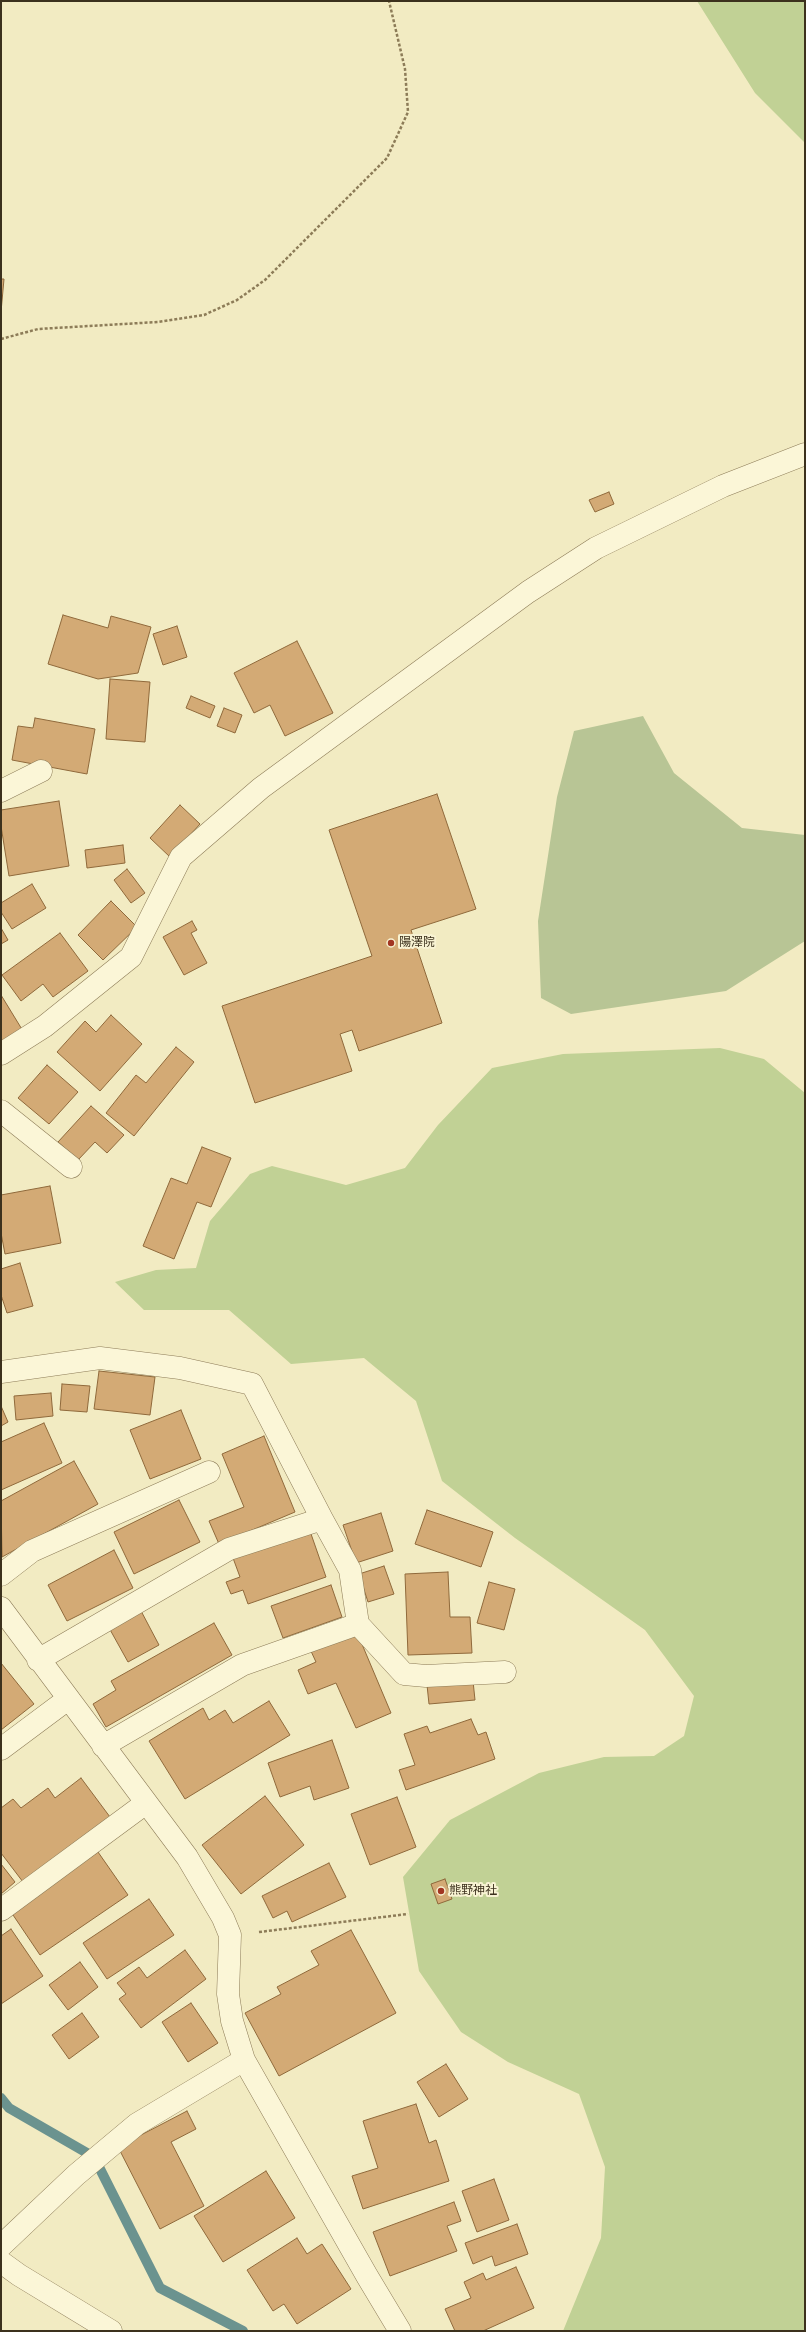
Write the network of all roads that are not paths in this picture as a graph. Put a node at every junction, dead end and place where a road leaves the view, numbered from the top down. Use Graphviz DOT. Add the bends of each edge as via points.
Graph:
graph roads {
  1 [pos="805,454"];
  2 [pos="41,772"];
  3 [pos="1,791"];
  4 [pos="1,1054"];
  5 [pos="1,1111"];
  6 [pos="70,1167"];
  7 [pos="1,1372"];
  8 [pos="209,1472"];
  9 [pos="322,1519"];
  10 [pos="1,1575"];
  11 [pos="1,1608"];
  12 [pos="358,1624"];
  13 [pos="38,1660"];
  14 [pos="505,1672"];
  15 [pos="68,1699"];
  16 [pos="103,1746"];
  17 [pos="1,1749"];
  18 [pos="146,1803"];
  19 [pos="1,1910"];
  20 [pos="244,2060"];
  21 [pos="1,2246"];
  22 [pos="1,2262"];
  23 [pos="111,2331"];
  24 [pos="400,2331"];
  1 -- 4 [label="street" via="723,486 596,548 528,592 279,775 182,857 131,957 45,1026"];
  2 -- 3 [label="street"];
  5 -- 6 [label="street"];
  7 -- 9 [label="street" via="100,1358 180,1368 252,1384"];
  8 -- 10 [label="street" via="32,1551"];
  9 -- 12 [label="street" via="350,1570"];
  9 -- 13 [label="street" via="229,1549"];
  11 -- 13 [label="street"];
  12 -- 14 [label="street" via="404,1674 426,1676"];
  12 -- 16 [label="street" via="242,1665"];
  13 -- 15 [label="street"];
  15 -- 16 [label="street"];
  15 -- 17 [label="street"];
  16 -- 18 [label="street"];
  18 -- 19 [label="street"];
  18 -- 20 [label="street" via="186,1857 223,1918 230,1935 228,1994 232,2021"];
  20 -- 21 [label="street" via="137,2124 76,2175"];
  20 -- 24 [label="street"];
  22 -- 23 [label="street"];
}
